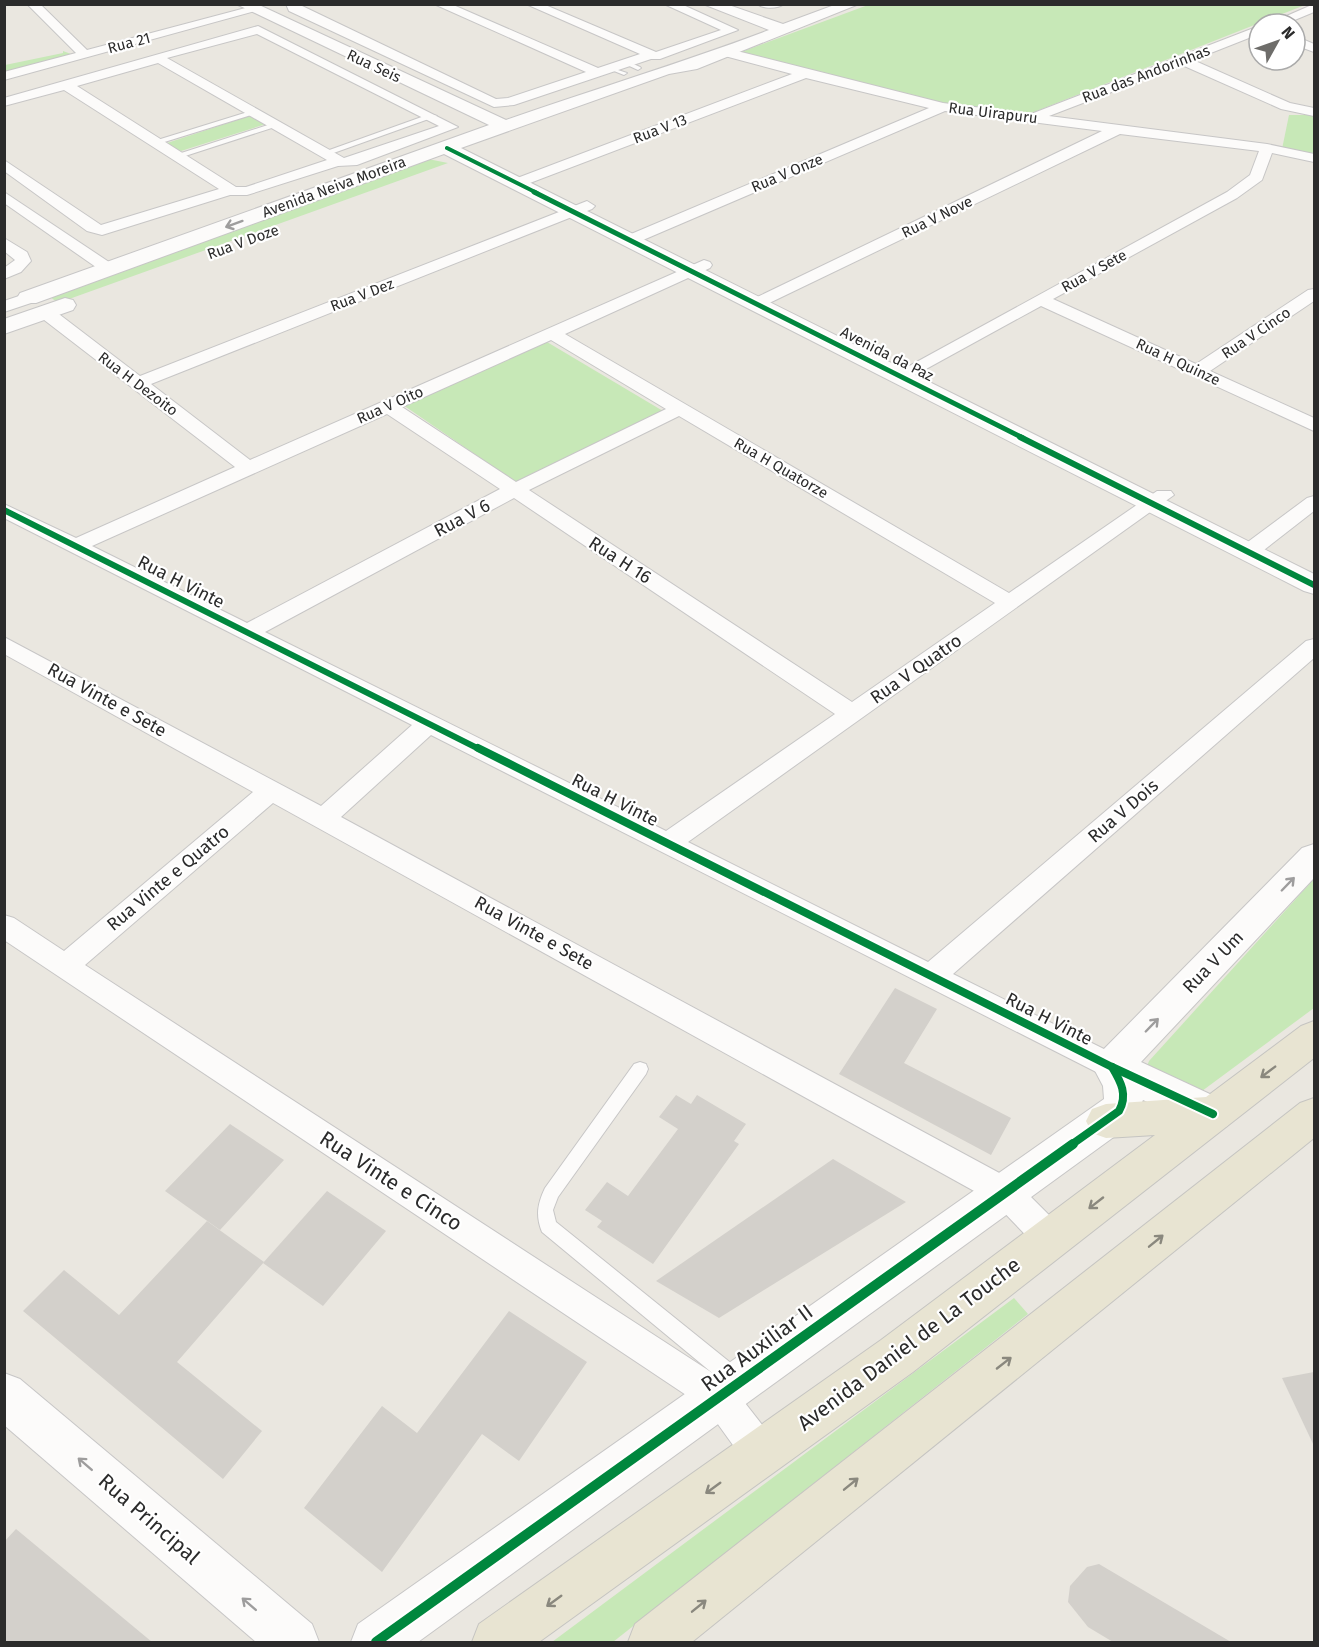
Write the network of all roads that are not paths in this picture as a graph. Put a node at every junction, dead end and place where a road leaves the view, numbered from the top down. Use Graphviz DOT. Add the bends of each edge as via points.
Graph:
graph roads {
  1 [pos="33,4"];
  2 [pos="292,4"];
  3 [pos="440,4"];
  4 [pos="532,4"];
  5 [pos="670,4"];
  6 [pos="710,4"];
  7 [pos="763,4"];
  8 [pos="778,4"];
  9 [pos="832,4"];
  10 [pos="852,4"];
  11 [pos="248,7"];
  12 [pos="778,28"];
  13 [pos="1247,35"];
  14 [pos="74,45"];
  15 [pos="51,49"];
  16 [pos="724,52"];
  17 [pos="85,55"];
  18 [pos="650,55"];
  19 [pos="160,59"];
  20 [pos="1182,60"];
  21 [pos="637,71"];
  22 [pos="597,72"];
  23 [pos="804,74"];
  24 [pos="4,76"];
  25 [pos="66,85"];
  26 [pos="4,102"];
  27 [pos="943,107"];
  28 [pos="1314,112"];
  29 [pos="254,113"];
  30 [pos="433,116"];
  31 [pos="1032,118"];
  32 [pos="277,126"];
  33 [pos="507,127"];
  34 [pos="1116,130"];
  35 [pos="155,142"];
  36 [pos="1267,148"];
  37 [pos="464,150"];
  38 [pos="325,153"];
  39 [pos="176,156"];
  40 [pos="1314,158"];
  41 [pos="339,161"];
  42 [pos="4,164"];
  43 [pos="305,172"];
  44 [pos="426,175"];
  45 [pos="285,179"];
  46 [pos="524,180"];
  47 [pos="333,188"];
  48 [pos="230,190"];
  49 [pos="313,195"];
  50 [pos="4,196"];
  51 [pos="581,209"];
  52 [pos="637,237"];
  53 [pos="4,243"];
  54 [pos="698,268"];
  55 [pos="4,274"];
  56 [pos="116,277"];
  57 [pos="1314,294"];
  58 [pos="28,298"];
  59 [pos="1041,300"];
  60 [pos="763,301"];
  61 [pos="4,307"];
  62 [pos="45,312"];
  63 [pos="4,327"];
  64 [pos="551,333"];
  65 [pos="1198,372"];
  66 [pos="907,373"];
  67 [pos="138,383"];
  68 [pos="388,406"];
  69 [pos="680,409"];
  70 [pos="1314,425"];
  71 [pos="249,469"];
  72 [pos="514,490"];
  73 [pos="1158,499"];
  74 [pos="1314,502"];
  75 [pos="4,510"];
  76 [pos="75,546"];
  77 [pos="1254,547"];
  78 [pos="1314,569"];
  79 [pos="1314,585"];
  80 [pos="1010,603"];
  81 [pos="247,632"];
  82 [pos="4,644"];
  83 [pos="1314,646"];
  84 [pos="853,714"];
  85 [pos="429,724"];
  86 [pos="272,790"];
  87 [pos="323,818"];
  88 [pos="668,843"];
  89 [pos="1314,857"];
  90 [pos="4,926"];
  91 [pos="65,966"];
  92 [pos="932,976"];
  93 [pos="1314,1037"];
  94 [pos="1112,1067"];
  95 [pos="640,1070"];
  96 [pos="1213,1114"];
  97 [pos="1314,1115"];
  98 [pos="1106,1121"];
  99 [pos="1005,1192"];
  100 [pos="1051,1239"];
  101 [pos="729,1389"];
  102 [pos="4,1395"];
  103 [pos="761,1453"];
  104 [pos="294,1642"];
  105 [pos="376,1642"];
  106 [pos="497,1642"];
  107 [pos="653,1642"];
  1 -- 14 [label="street"];
  2 -- 22 [label="street" via="293,8 494,103 509,102"];
  3 -- 22 [label="street"];
  4 -- 18 [label="street"];
  5 -- 18 [label="street" via="732,30"];
  6 -- 12 [label="street"];
  7 -- 8 [label="street"];
  9 -- 12 [label="street, Avenida Neiva Moreira"];
  10 -- 12 [label="street, Avenida Neiva Moreira"];
  11 -- 17 [label="street, Rua 21"];
  11 -- 33 [label="street, Rua Seis"];
  12 -- 16 [label="street, Avenida Neiva Moreira"];
  12 -- 21 [label="street, Avenida Neiva Moreira" via="681,61"];
  13 -- 20 [label="street, Rua das Andorinhas"];
  14 -- 15 [label="street"];
  14 -- 17 [label="street"];
  16 -- 21 [label="street, Avenida Neiva Moreira"];
  16 -- 23 [label="street, Rua Uirapuru"];
  17 -- 24 [label="street, Rua 21"];
  18 -- 21 [label="street"];
  19 -- 25 [label="street"];
  19 -- 29 [label="street"];
  19 -- 30 [label="street" via="163,55 261,30"];
  20 -- 28 [label="street" via="1286,106"];
  20 -- 31 [label="street, Rua das Andorinhas"];
  21 -- 22 [label="street"];
  21 -- 33 [label="street, Avenida Neiva Moreira"];
  23 -- 27 [label="street, Rua Uirapuru"];
  23 -- 46 [label="street, Rua V 13"];
  25 -- 26 [label="street"];
  25 -- 35 [label="street"];
  27 -- 31 [label="street, Rua Uirapuru"];
  27 -- 52 [label="street, Rua V Onze"];
  29 -- 32 [label="street"];
  29 -- 35 [label="lane"];
  30 -- 38 [label="lane"];
  30 -- 41 [label="street" via="451,127 352,162"];
  31 -- 34 [label="street, Rua Uirapuru"];
  32 -- 38 [label="street"];
  32 -- 39 [label="lane"];
  33 -- 37 [label="street, Avenida Neiva Moreira"];
  34 -- 36 [label="street, Rua Uirapuru"];
  34 -- 60 [label="street, Rua V Nove"];
  35 -- 39 [label="street"];
  36 -- 40 [label="street, Rua Uirapuru"];
  36 -- 59 [label="street, Rua V Sete" via="1257,177 1249,185"];
  37 -- 44 [label="street"];
  37 -- 46 [label="street, Avenida da Paz"];
  37 -- 47 [label="street, Avenida Neiva Moreira"];
  38 -- 41 [label="street"];
  39 -- 48 [label="street"];
  41 -- 43 [label="street"];
  42 -- 48 [label="street" via="93,228 102,230"];
  43 -- 45 [label="street"];
  43 -- 47 [label="street"];
  45 -- 48 [label="street" via="247,191"];
  45 -- 49 [label="street"];
  46 -- 51 [label="street, Avenida da Paz"];
  47 -- 49 [label="street, Avenida Neiva Moreira"];
  49 -- 56 [label="street, Avenida Neiva Moreira, one-way"];
  50 -- 56 [label="street"];
  51 -- 52 [label="street, Avenida da Paz"];
  51 -- 67 [label="street, Rua V Dez"];
  52 -- 54 [label="street, Avenida da Paz"];
  53 -- 55 [label="street" via="23,261"];
  54 -- 60 [label="street, Avenida da Paz"];
  54 -- 64 [label="street, Rua V Oito"];
  56 -- 58 [label="street, Avenida Neiva Moreira"];
  56 -- 62 [label="street"];
  57 -- 65 [label="street, Rua V Cinco"];
  58 -- 61 [label="street, Avenida Neiva Moreira"];
  58 -- 62 [label="street, Rua H Dezoito"];
  59 -- 65 [label="street, Rua H Quinze"];
  59 -- 66 [label="street, Rua V Sete"];
  60 -- 66 [label="street, Avenida da Paz"];
  62 -- 63 [label="street"];
  62 -- 67 [label="street, Rua H Dezoito"];
  64 -- 68 [label="street, Rua V Oito"];
  64 -- 69 [label="street, Rua H Quatorze"];
  65 -- 70 [label="street, Rua H Quinze"];
  66 -- 73 [label="street, Avenida da Paz"];
  67 -- 71 [label="street, Rua H Dezoito"];
  68 -- 71 [label="street, Rua V Oito"];
  68 -- 72 [label="street, Rua H 16"];
  69 -- 72 [label="street, Rua V 6"];
  69 -- 80 [label="street, Rua H Quatorze"];
  71 -- 76 [label="street, Rua V Oito"];
  72 -- 81 [label="street, Rua V 6"];
  72 -- 84 [label="street, Rua H 16"];
  73 -- 77 [label="street, Avenida da Paz"];
  73 -- 80 [label="street, Rua V Quatro"];
  74 -- 77 [label="street"];
  75 -- 76 [label="street, Rua H Vinte"];
  76 -- 81 [label="street, Rua H Vinte"];
  77 -- 78 [label="street, Avenida da Paz"];
  77 -- 79 [label="street, Avenida da Paz"];
  80 -- 84 [label="street, Rua V Quatro"];
  81 -- 85 [label="street, Rua H Vinte"];
  82 -- 86 [label="street, Rua Vinte e Sete"];
  83 -- 92 [label="street, Rua V Dois"];
  84 -- 88 [label="street, Rua V Quatro"];
  85 -- 87 [label="street"];
  85 -- 88 [label="street, Rua H Vinte"];
  86 -- 87 [label="street, Rua Vinte e Sete"];
  86 -- 91 [label="street, Rua Vinte e Quatro"];
  87 -- 99 [label="street, Rua Vinte e Sete"];
  88 -- 92 [label="street, Rua H Vinte"];
  94 -- 89 [label="street, Rua V Um, one-way"];
  90 -- 91 [label="street, Rua Vinte e Cinco"];
  91 -- 101 [label="street, Rua Vinte e Cinco"];
  92 -- 94 [label="street, Rua H Vinte"];
  93 -- 96 [label="main road, Avenida Daniel de La Touche, one-way"];
  94 -- 96 [label="street, Rua H Vinte"];
  94 -- 98 [label="street, Rua Auxiliar II" via="1121,1081 1125,1099 1119,1111"];
  95 -- 101 [label="lane" via="550,1193 545,1210 548,1226"];
  96 -- 98 [label="main road"];
  96 -- 100 [label="main road, Avenida Daniel de La Touche, one-way"];
  107 -- 97 [label="main road, one-way"];
  98 -- 99 [label="street, Rua Auxiliar II"];
  99 -- 100 [label="street, Rua Vinte e Sete"];
  99 -- 101 [label="street, Rua Auxiliar II"];
  100 -- 103 [label="main road, Avenida Daniel de La Touche"];
  101 -- 103 [label="street, Rua Vinte e Cinco"];
  101 -- 105 [label="street, Rua Auxiliar II"];
  104 -- 102 [label="street, Rua Principal, one-way"];
  103 -- 106 [label="main road, Avenida Daniel de La Touche, one-way"];
}
